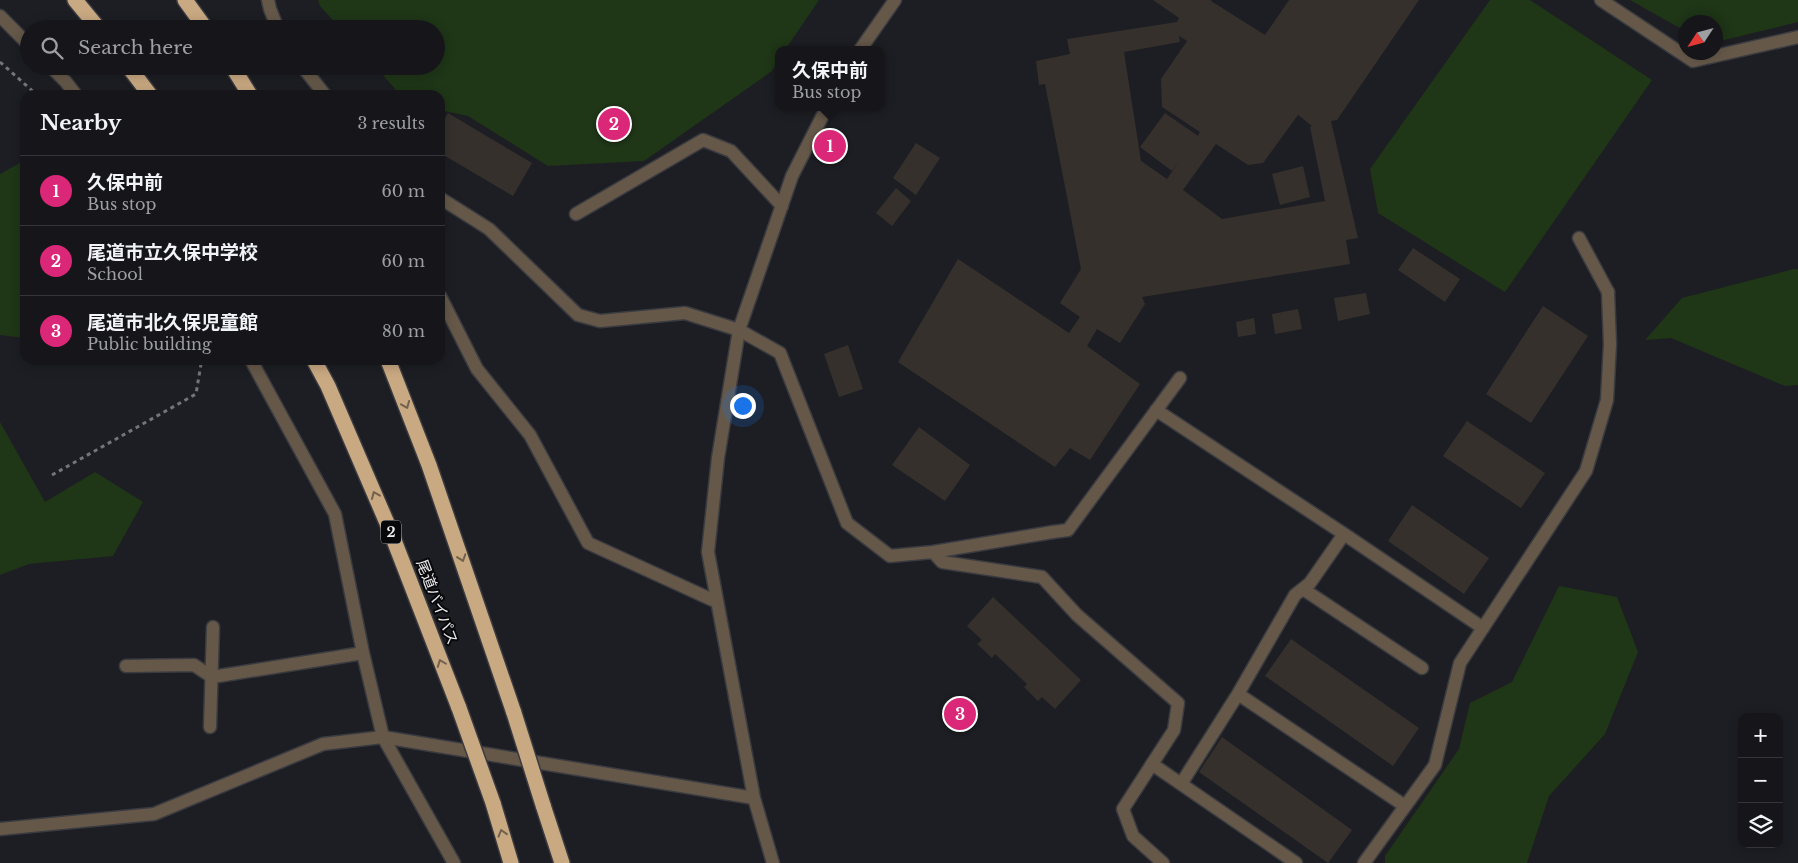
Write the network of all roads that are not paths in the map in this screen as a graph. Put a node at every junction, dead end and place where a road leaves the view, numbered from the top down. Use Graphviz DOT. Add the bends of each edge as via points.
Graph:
graph roads {
  1 [pos="75,0"];
  2 [pos="185,0"];
  3 [pos="268,0"];
  4 [pos="895,0"];
  5 [pos="1601,0"];
  6 [pos="0,16"];
  7 [pos="92,20"];
  8 [pos="199,20"];
  9 [pos="274,20"];
  10 [pos="20,36"];
  11 [pos="1798,37"];
  12 [pos="863,46"];
  13 [pos="59,75"];
  14 [pos="135,75"];
  15 [pos="238,75"];
  16 [pos="309,75"];
  17 [pos="72,90"];
  18 [pos="146,90"];
  19 [pos="247,90"];
  20 [pos="321,90"];
  21 [pos="825,111"];
  22 [pos="445,201"];
  23 [pos="782,206"];
  24 [pos="576,214"];
  25 [pos="1579,238"];
  26 [pos="445,306"];
  27 [pos="739,330"];
  28 [pos="254,365"];
  29 [pos="317,365"];
  30 [pos="390,365"];
  31 [pos="1180,378"];
  32 [pos="1156,410"];
  33 [pos="1344,534"];
  34 [pos="933,552"];
  35 [pos="1303,589"];
  36 [pos="717,602"];
  37 [pos="213,627"];
  38 [pos="1483,628"];
  39 [pos="363,653"];
  40 [pos="126,666"];
  41 [pos="1422,668"];
  42 [pos="212,677"];
  43 [pos="1238,694"];
  44 [pos="210,727"];
  45 [pos="383,736"];
  46 [pos="1152,764"];
  47 [pos="1181,784"];
  48 [pos="754,798"];
  49 [pos="1405,806"];
  50 [pos="0,829"];
  51 [pos="454,863"];
  52 [pos="511,863"];
  53 [pos="562,863"];
  54 [pos="773,863"];
  55 [pos="1163,863"];
  56 [pos="1296,863"];
  57 [pos="1364,863"];
  1 -- 7 [label="highway"];
  2 -- 8 [label="highway"];
  3 -- 9 [label="street"];
  4 -- 12 [label="street"];
  5 -- 11 [label="street" via="1693,61"];
  6 -- 10 [label="street"];
  13 -- 17 [label="street"];
  14 -- 18 [label="highway"];
  15 -- 19 [label="highway"];
  16 -- 20 [label="street"];
  21 -- 23 [label="street" via="792,176"];
  22 -- 27 [label="street" via="489,229 578,315 600,321 685,313"];
  23 -- 24 [label="street" via="730,152 703,140"];
  23 -- 27 [label="street"];
  25 -- 38 [label="street" via="1608,292 1610,344 1606,400 1586,471"];
  26 -- 36 [label="street" via="477,370 530,435 588,543"];
  27 -- 34 [label="street" via="780,353 847,523 890,556"];
  27 -- 36 [label="street" via="718,458 708,552"];
  28 -- 39 [label="street" via="335,514"];
  52 -- 29 [label="highway, 尾道バイパス / 2, one-way, bridge" via="459,708 390,530"];
  30 -- 53 [label="highway, one-way, bridge" via="429,465"];
  31 -- 32 [label="street"];
  32 -- 33 [label="street"];
  32 -- 34 [label="street" via="1068,530"];
  33 -- 35 [label="street" via="1310,584"];
  33 -- 38 [label="street"];
  34 -- 46 [label="street" via="942,562 1042,577 1077,615 1178,703 1174,730"];
  35 -- 41 [label="street"];
  35 -- 43 [label="street" via="1295,595"];
  36 -- 48 [label="street"];
  37 -- 42 [label="street"];
  38 -- 49 [label="street" via="1460,663 1435,765"];
  39 -- 42 [label="street"];
  39 -- 45 [label="street"];
  40 -- 42 [label="street" via="194,665"];
  42 -- 44 [label="street"];
  43 -- 47 [label="street"];
  43 -- 49 [label="street"];
  45 -- 48 [label="street"];
  45 -- 50 [label="street" via="323,744 154,814"];
  45 -- 51 [label="street"];
  46 -- 47 [label="street"];
  46 -- 55 [label="street" via="1123,809 1133,836"];
  47 -- 56 [label="street"];
  48 -- 54 [label="street"];
  49 -- 57 [label="street"];
}
